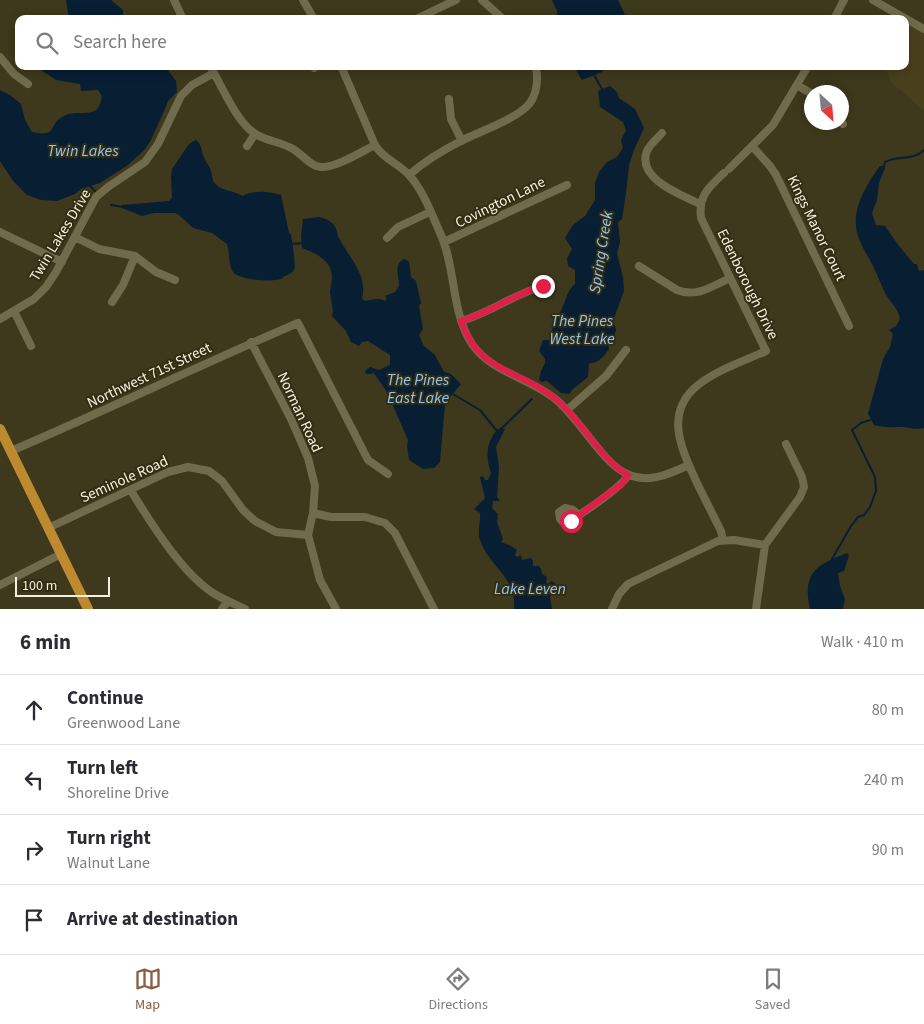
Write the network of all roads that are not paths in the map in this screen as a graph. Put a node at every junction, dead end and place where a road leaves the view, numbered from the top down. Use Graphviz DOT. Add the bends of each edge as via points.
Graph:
graph roads {
  1 [pos="174,0"];
  2 [pos="303,0"];
  3 [pos="456,0"];
  4 [pos="844,0"];
  5 [pos="873,0"];
  6 [pos="484,1"];
  7 [pos="181,15"];
  8 [pos="312,15"];
  9 [pos="424,15"];
  10 [pos="499,15"];
  11 [pos="836,15"];
  12 [pos="899,15"];
  13 [pos="909,20"];
  14 [pos="924,29"];
  15 [pos="0,57"];
  16 [pos="211,70"];
  17 [pos="213,70"];
  18 [pos="343,70"];
  19 [pos="536,70"];
  20 [pos="806,70"];
  21 [pos="28,84"];
  22 [pos="797,85"];
  23 [pos="804,89"];
  24 [pos="449,99"];
  25 [pos="255,134"];
  26 [pos="662,134"];
  27 [pos="462,141"];
  28 [pos="375,145"];
  29 [pos="247,146"];
  30 [pos="752,146"];
  31 [pos="409,175"];
  32 [pos="567,185"];
  33 [pos="700,204"];
  34 [pos="430,212"];
  35 [pos="2,233"];
  36 [pos="75,237"];
  37 [pos="387,238"];
  38 [pos="0,241"];
  39 [pos="444,242"];
  40 [pos="135,256"];
  41 [pos="62,262"];
  42 [pos="639,266"];
  43 [pos="730,278"];
  44 [pos="175,280"];
  45 [pos="543,286"];
  46 [pos="112,302"];
  47 [pos="14,311"];
  48 [pos="1,318"];
  49 [pos="461,321"];
  50 [pos="849,326"];
  51 [pos="251,342"];
  52 [pos="31,346"];
  53 [pos="626,350"];
  54 [pos="567,410"];
  55 [pos="0,429"];
  56 [pos="786,444"];
  57 [pos="11,451"];
  58 [pos="689,465"];
  59 [pos="388,474"];
  60 [pos="628,475"];
  61 [pos="131,491"];
  62 [pos="313,513"];
  63 [pos="578,515"];
  64 [pos="48,528"];
  65 [pos="308,535"];
  66 [pos="723,540"];
  67 [pos="765,545"];
  68 [pos="61,554"];
  69 [pos="0,585"];
  70 [pos="228,601"];
  71 [pos="336,607"];
  72 [pos="88,609"];
  73 [pos="222,609"];
  74 [pos="244,609"];
  75 [pos="326,609"];
  76 [pos="434,609"];
  77 [pos="612,609"];
  78 [pos="756,609"];
  1 -- 7 [label="street"];
  2 -- 8 [label="street"];
  3 -- 9 [label="street"];
  4 -- 11 [label="street"];
  5 -- 12 [label="street"];
  6 -- 10 [label="street"];
  13 -- 14 [label="street"];
  15 -- 21 [label="street" via="14,74"];
  16 -- 36 [label="street, Twin Lakes Drive" via="183,92 150,157 96,197"];
  17 -- 25 [label="street" via="238,115"];
  18 -- 28 [label="street"];
  19 -- 27 [label="street" via="535,95 520,112"];
  20 -- 22 [label="street"];
  22 -- 23 [label="street"];
  22 -- 30 [label="street" via="773,125"];
  24 -- 27 [label="street" via="451,119"];
  25 -- 28 [label="street" via="293,149 314,165 324,167"];
  25 -- 29 [label="street"];
  26 -- 33 [label="street" via="647,150 645,161 650,173 658,182"];
  27 -- 31 [label="street" via="432,156"];
  28 -- 31 [label="street"];
  30 -- 33 [label="street" via="708,188"];
  30 -- 50 [label="street, Kings Manor Court" via="776,175"];
  31 -- 34 [label="street"];
  32 -- 39 [label="street, Covington Lane"];
  33 -- 43 [label="street, Edenborough Drive" via="701,218"];
  34 -- 37 [label="street, Covington Lane" via="398,228"];
  34 -- 39 [label="street"];
  35 -- 38 [label="street"];
  35 -- 41 [label="street"];
  36 -- 40 [label="street" via="99,249"];
  36 -- 41 [label="street, Twin Lakes Drive"];
  39 -- 49 [label="street"];
  40 -- 44 [label="street" via="156,272"];
  40 -- 46 [label="street"];
  41 -- 47 [label="street, Twin Lakes Drive" via="41,293"];
  42 -- 43 [label="street" via="677,290 690,294"];
  43 -- 58 [label="street, Edenborough Drive" via="766,351 705,380 686,398 678,426 679,442"];
  45 -- 49 [label="street"];
  47 -- 48 [label="street, Twin Lakes Drive"];
  47 -- 52 [label="street"];
  49 -- 54 [label="street" via="468,338 486,359 547,393"];
  51 -- 57 [label="street, Northwest 71st Street"];
  51 -- 59 [label="street, Northwest 71st Street" via="298,323 368,460"];
  51 -- 62 [label="street, Norman Road" via="308,458 314,486"];
  53 -- 54 [label="street" via="606,376"];
  54 -- 60 [label="street" via="612,462"];
  55 -- 57 [label="main road"];
  56 -- 67 [label="street" via="804,488"];
  57 -- 64 [label="main road"];
  58 -- 60 [label="street" via="656,478"];
  58 -- 66 [label="street, Edenborough Drive"];
  60 -- 63 [label="street" via="622,484"];
  61 -- 64 [label="street, Seminole Road"];
  61 -- 65 [label="street, Seminole Road" via="168,472 188,467 209,471 222,481 255,521 276,532"];
  61 -- 70 [label="street" via="157,533 190,572"];
  62 -- 65 [label="street, Norman Road"];
  62 -- 76 [label="street" via="332,517 365,516 385,523 395,533"];
  64 -- 68 [label="main road"];
  65 -- 71 [label="street, Norman Road" via="320,580"];
  66 -- 67 [label="street"];
  66 -- 77 [label="street" via="628,584"];
  67 -- 78 [label="street"];
  68 -- 69 [label="street"];
  68 -- 72 [label="main road"];
  70 -- 73 [label="street"];
  70 -- 74 [label="street"];
  71 -- 75 [label="street"];
}
